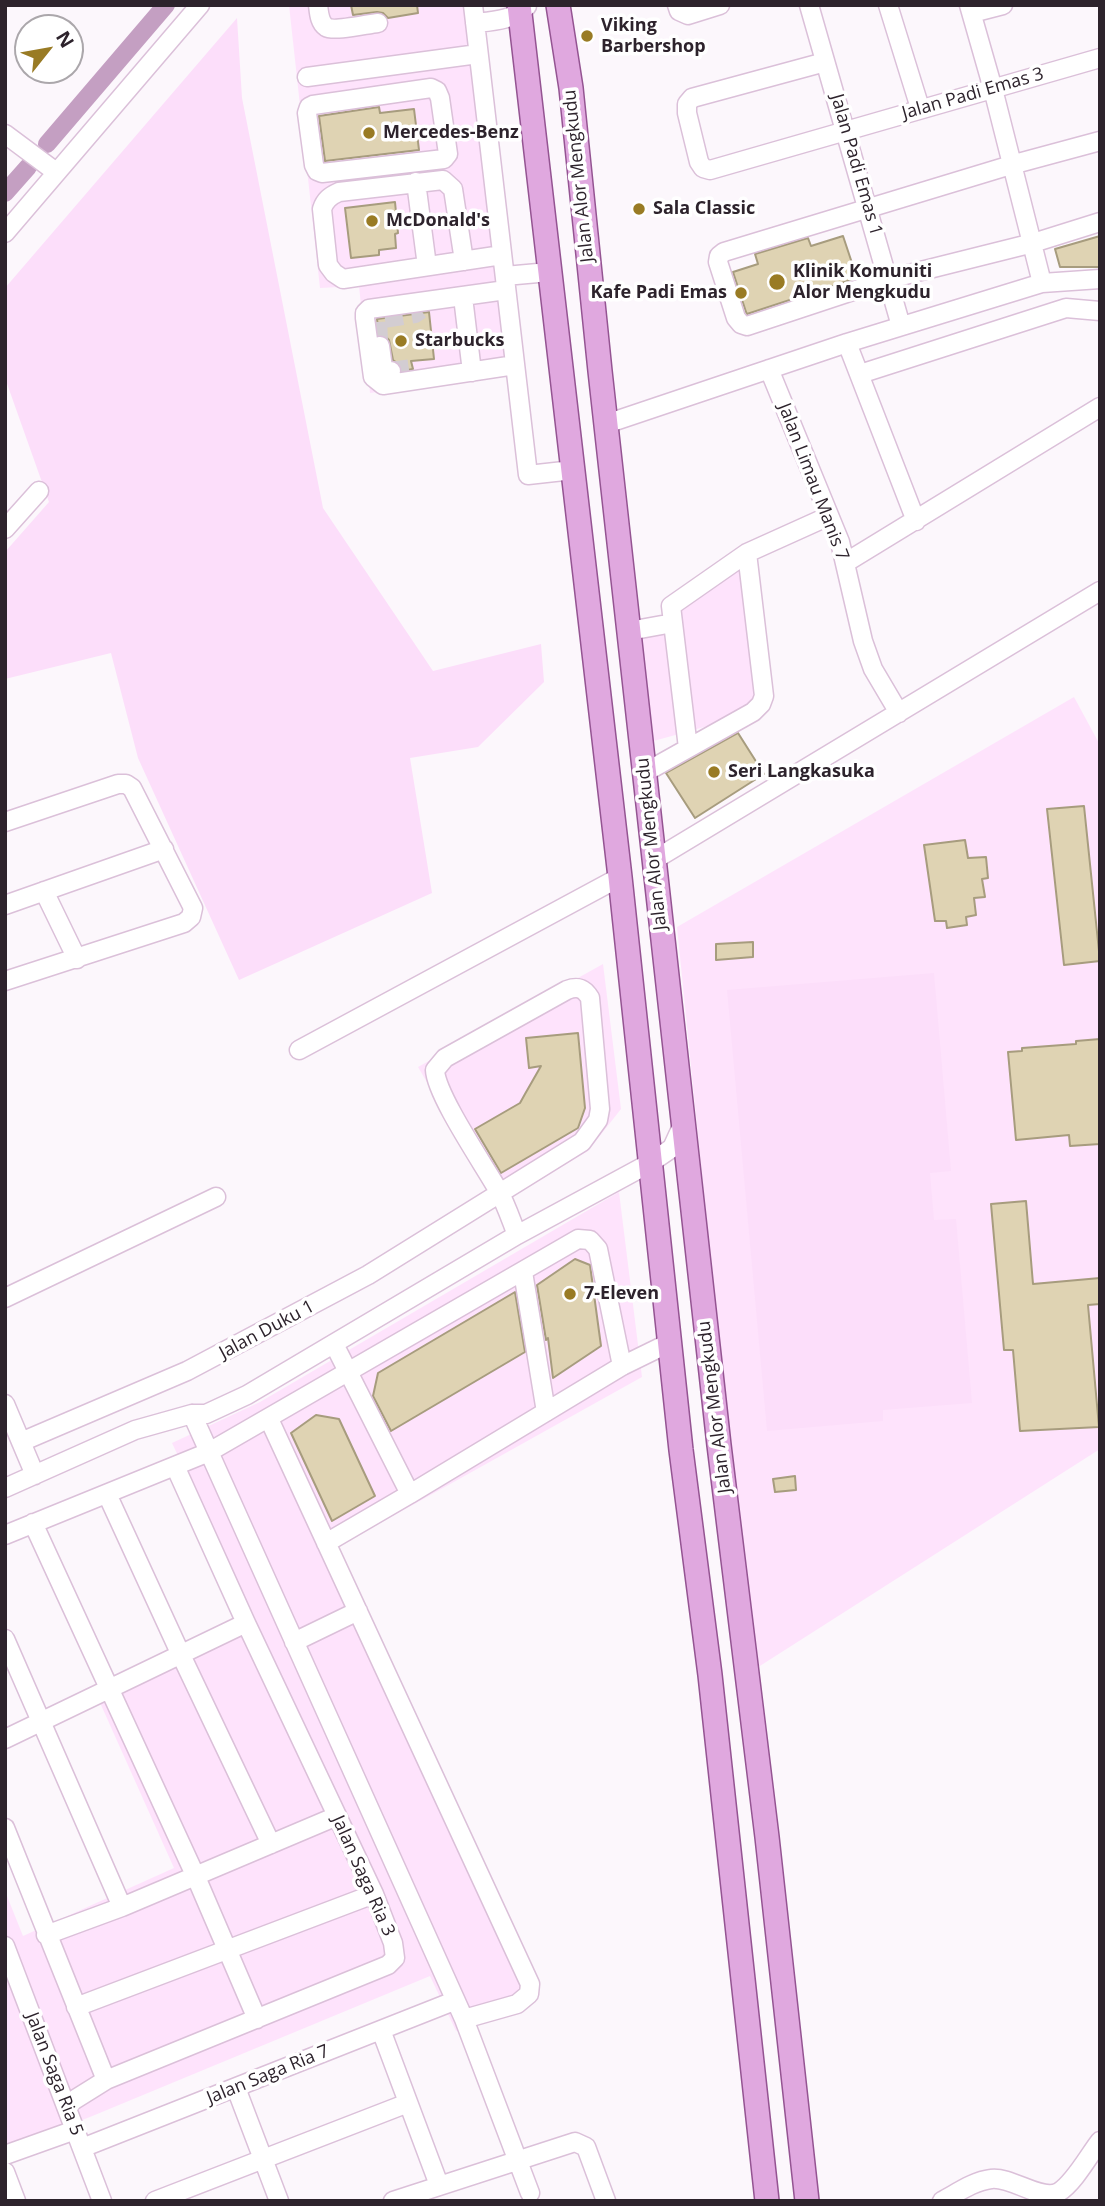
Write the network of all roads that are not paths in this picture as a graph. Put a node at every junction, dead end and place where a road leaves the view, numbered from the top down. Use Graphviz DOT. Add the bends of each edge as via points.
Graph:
graph roads {
  1 [pos="200,5"];
  2 [pos="318,5"];
  3 [pos="558,5"];
  4 [pos="720,5"];
  5 [pos="809,5"];
  6 [pos="888,5"];
  7 [pos="1003,5"];
  8 [pos="523,8"];
  9 [pos="970,9"];
  10 [pos="682,10"];
  11 [pos="474,14"];
  12 [pos="378,23"];
  13 [pos="478,54"];
  14 [pos="1100,58"];
  15 [pos="419,62"];
  16 [pos="825,62"];
  17 [pos="307,77"];
  18 [pos="422,89"];
  19 [pos="993,89"];
  20 [pos="920,108"];
  21 [pos="845,130"];
  22 [pos="5,134"];
  23 [pos="1100,141"];
  24 [pos="1011,165"];
  25 [pos="56,172"];
  26 [pos="411,183"];
  27 [pos="869,209"];
  28 [pos="1100,222"];
  29 [pos="5,233"];
  30 [pos="1033,243"];
  31 [pos="502,255"];
  32 [pos="464,261"];
  33 [pos="422,267"];
  34 [pos="549,272"];
  35 [pos="889,279"];
  36 [pos="1100,279"];
  37 [pos="505,283"];
  38 [pos="1042,283"];
  39 [pos="463,297"];
  40 [pos="1100,311"];
  41 [pos="901,326"];
  42 [pos="379,340"];
  43 [pos="847,343"];
  44 [pos="515,365"];
  45 [pos="412,369"];
  46 [pos="769,369"];
  47 [pos="391,371"];
  48 [pos="469,372"];
  49 [pos="860,373"];
  50 [pos="1100,407"];
  51 [pos="606,424"];
  52 [pos="611,469"];
  53 [pos="574,476"];
  54 [pos="39,491"];
  55 [pos="829,516"];
  56 [pos="916,521"];
  57 [pos="5,529"];
  58 [pos="747,553"];
  59 [pos="845,563"];
  60 [pos="1100,591"];
  61 [pos="672,615"];
  62 [pos="629,631"];
  63 [pos="899,713"];
  64 [pos="688,748"];
  65 [pos="645,773"];
  66 [pos="5,822"];
  67 [pos="164,849"];
  68 [pos="654,860"];
  69 [pos="620,877"];
  70 [pos="44,891"];
  71 [pos="5,905"];
  72 [pos="77,959"];
  73 [pos="5,981"];
  74 [pos="299,1050"];
  75 [pos="683,1124"];
  76 [pos="650,1163"];
  77 [pos="500,1194"];
  78 [pos="216,1197"];
  79 [pos="517,1235"];
  80 [pos="523,1272"];
  81 [pos="5,1298"];
  82 [pos="670,1342"];
  83 [pos="334,1344"];
  84 [pos="622,1366"];
  85 [pos="348,1372"];
  86 [pos="5,1404"];
  87 [pos="546,1412"];
  88 [pos="192,1414"];
  89 [pos="268,1419"];
  90 [pos="21,1442"];
  91 [pos="209,1452"];
  92 [pos="175,1466"];
  93 [pos="35,1475"];
  94 [pos="5,1488"];
  95 [pos="107,1494"];
  96 [pos="410,1494"];
  97 [pos="33,1523"];
  98 [pos="5,1535"];
  99 [pos="326,1543"];
  100 [pos="358,1611"];
  101 [pos="246,1623"];
  102 [pos="5,1639"];
  103 [pos="294,1642"];
  104 [pos="181,1655"];
  105 [pos="110,1689"];
  106 [pos="41,1723"];
  107 [pos="5,1739"];
  108 [pos="337,1816"];
  109 [pos="5,1828"];
  110 [pos="271,1844"];
  111 [pos="196,1877"];
  112 [pos="374,1894"];
  113 [pos="122,1907"];
  114 [pos="46,1935"];
  115 [pos="5,1947"];
  116 [pos="227,1951"];
  117 [pos="9,1967"];
  118 [pos="454,2001"];
  119 [pos="76,2007"];
  120 [pos="257,2019"];
  121 [pos="464,2019"];
  122 [pos="381,2031"];
  123 [pos="106,2080"];
  124 [pos="236,2088"];
  125 [pos="408,2103"];
  126 [pos="66,2105"];
  127 [pos="75,2130"];
  128 [pos="1100,2141"];
  129 [pos="82,2148"];
  130 [pos="5,2155"];
  131 [pos="264,2158"];
  132 [pos="517,2160"];
  133 [pos="5,2172"];
  134 [pos="439,2185"];
  135 [pos="530,2193"];
  136 [pos="16,2201"];
  137 [pos="102,2201"];
  138 [pos="155,2201"];
  139 [pos="279,2201"];
  140 [pos="393,2201"];
  141 [pos="606,2201"];
  142 [pos="767,2201"];
  143 [pos="807,2201"];
  144 [pos="942,2201"];
  1 -- 25 [label="street"];
  2 -- 12 [label="street" via="321,20 332,29"];
  3 -- 51 [label="main road, Jalan Alor Mengkudu"];
  4 -- 10 [label="street"];
  5 -- 16 [label="street, Jalan Padi Emas 1"];
  6 -- 20 [label="street"];
  7 -- 9 [label="street"];
  8 -- 11 [label="street" via="502,20"];
  8 -- 34 [label="main road, Jalan Alor Mengkudu"];
  9 -- 19 [label="street"];
  11 -- 13 [label="street"];
  13 -- 15 [label="street"];
  13 -- 31 [label="street"];
  14 -- 19 [label="street, Jalan Padi Emas 3"];
  15 -- 17 [label="street"];
  15 -- 18 [label="street"];
  16 -- 21 [label="street, Jalan Padi Emas 1"];
  16 -- 21 [label="street, Jalan Padi Emas 3" via="692,98 687,113 699,162 710,170"];
  18 -- 18 [label="street" via="431,88 440,98 448,154 444,159 317,171 309,107"];
  19 -- 20 [label="street, Jalan Padi Emas 3"];
  19 -- 24 [label="street"];
  20 -- 21 [label="street, Jalan Padi Emas 3"];
  21 -- 27 [label="street, Jalan Padi Emas 1"];
  22 -- 25 [label="street"];
  23 -- 24 [label="street"];
  24 -- 27 [label="street"];
  24 -- 30 [label="street"];
  25 -- 29 [label="street"];
  26 -- 32 [label="street" via="443,180 453,190"];
  26 -- 33 [label="street"];
  26 -- 33 [label="street" via="339,192 324,202 328,265 343,279"];
  27 -- 35 [label="street, Jalan Padi Emas 1"];
  27 -- 35 [label="street" via="724,251 718,262 736,318 747,326"];
  28 -- 30 [label="street"];
  30 -- 35 [label="street"];
  30 -- 38 [label="street"];
  31 -- 32 [label="street"];
  31 -- 37 [label="street"];
  32 -- 33 [label="street"];
  34 -- 37 [label="street"];
  34 -- 53 [label="main road, Jalan Alor Mengkudu"];
  35 -- 41 [label="street, Jalan Padi Emas 1"];
  36 -- 38 [label="street"];
  37 -- 39 [label="street"];
  37 -- 44 [label="street"];
  38 -- 41 [label="street"];
  39 -- 48 [label="street"];
  39 -- 48 [label="street" via="365,313 373,377 383,385"];
  40 -- 49 [label="street" via="1066,308"];
  41 -- 43 [label="street"];
  42 -- 47 [label="street" via="383,368"];
  43 -- 46 [label="street"];
  43 -- 49 [label="street"];
  44 -- 48 [label="street"];
  44 -- 53 [label="street" via="528,475"];
  45 -- 48 [label="street" via="446,365"];
  46 -- 51 [label="street"];
  46 -- 55 [label="street, Jalan Limau Manis 7"];
  49 -- 56 [label="street"];
  50 -- 56 [label="street"];
  51 -- 52 [label="main road, Jalan Alor Mengkudu"];
  52 -- 53 [label="main road" via="601,459 589,458"];
  52 -- 62 [label="main road, Jalan Alor Mengkudu"];
  53 -- 69 [label="main road, Jalan Alor Mengkudu"];
  54 -- 57 [label="street"];
  55 -- 58 [label="street"];
  55 -- 59 [label="street, Jalan Limau Manis 7"];
  56 -- 59 [label="street"];
  58 -- 61 [label="street"];
  58 -- 64 [label="street" via="764,696 753,712"];
  59 -- 63 [label="street, Jalan Limau Manis 7" via="863,641"];
  60 -- 63 [label="street"];
  61 -- 62 [label="street"];
  61 -- 64 [label="street"];
  62 -- 65 [label="main road, Jalan Alor Mengkudu"];
  63 -- 68 [label="street"];
  64 -- 65 [label="street"];
  65 -- 68 [label="main road, Jalan Alor Mengkudu"];
  66 -- 67 [label="street" via="126,784"];
  67 -- 70 [label="street"];
  67 -- 72 [label="street" via="192,908 191,917"];
  68 -- 75 [label="main road, Jalan Alor Mengkudu"];
  69 -- 74 [label="street"];
  69 -- 76 [label="main road, Jalan Alor Mengkudu"];
  70 -- 71 [label="street"];
  70 -- 72 [label="street"];
  72 -- 73 [label="street"];
  75 -- 76 [label="street" via="671,1148"];
  75 -- 143 [label="main road, Jalan Alor Mengkudu"];
  76 -- 79 [label="street"];
  76 -- 82 [label="main road, Jalan Alor Mengkudu"];
  77 -- 77 [label="street, Jalan Duku 1" via="450,1108 435,1070 445,1058 567,989 580,988 590,999 598,1120 582,1142"];
  77 -- 79 [label="street"];
  77 -- 90 [label="street, Jalan Duku 1" via="262,1333 187,1371"];
  78 -- 81 [label="street"];
  79 -- 83 [label="street"];
  80 -- 84 [label="street" via="578,1239 590,1240 598,1249"];
  80 -- 85 [label="street"];
  80 -- 87 [label="street"];
  82 -- 84 [label="street"];
  82 -- 142 [label="main road, Jalan Alor Mengkudu"];
  83 -- 85 [label="street"];
  83 -- 88 [label="street" via="225,1406"];
  84 -- 87 [label="street"];
  85 -- 89 [label="street"];
  85 -- 96 [label="street"];
  86 -- 90 [label="street"];
  87 -- 96 [label="street"];
  88 -- 91 [label="street"];
  88 -- 93 [label="street" via="135,1430"];
  89 -- 91 [label="street"];
  89 -- 99 [label="street"];
  90 -- 93 [label="street"];
  91 -- 92 [label="street"];
  91 -- 103 [label="street"];
  92 -- 95 [label="street"];
  92 -- 101 [label="street, Jalan Saga Ria 3"];
  93 -- 94 [label="street"];
  95 -- 97 [label="street"];
  95 -- 104 [label="street"];
  96 -- 99 [label="street"];
  97 -- 98 [label="street"];
  97 -- 105 [label="street"];
  99 -- 100 [label="street"];
  100 -- 103 [label="street"];
  100 -- 121 [label="street" via="530,1984 529,1994 517,2004"];
  101 -- 104 [label="street"];
  101 -- 108 [label="street, Jalan Saga Ria 3"];
  102 -- 106 [label="street"];
  103 -- 118 [label="street"];
  104 -- 105 [label="street"];
  104 -- 110 [label="street"];
  105 -- 106 [label="street"];
  105 -- 111 [label="street"];
  106 -- 107 [label="street"];
  106 -- 113 [label="street"];
  108 -- 110 [label="street"];
  108 -- 112 [label="street, Jalan Saga Ria 3"];
  109 -- 114 [label="street"];
  110 -- 111 [label="street"];
  111 -- 113 [label="street"];
  111 -- 116 [label="street"];
  112 -- 116 [label="street"];
  112 -- 120 [label="street, Jalan Saga Ria 3" via="395,1958"];
  113 -- 114 [label="street"];
  114 -- 119 [label="street"];
  115 -- 117 [label="street, Jalan Saga Ria 5"];
  116 -- 119 [label="street"];
  116 -- 120 [label="street"];
  117 -- 126 [label="street, Jalan Saga Ria 5"];
  118 -- 121 [label="street"];
  118 -- 122 [label="street, Jalan Saga Ria 7"];
  119 -- 123 [label="street"];
  120 -- 123 [label="street, Jalan Saga Ria 3"];
  121 -- 132 [label="street"];
  122 -- 124 [label="street, Jalan Saga Ria 7"];
  122 -- 125 [label="street"];
  123 -- 126 [label="street, Jalan Saga Ria 3"];
  124 -- 129 [label="street, Jalan Saga Ria 7"];
  124 -- 131 [label="street"];
  125 -- 131 [label="street"];
  125 -- 134 [label="street"];
  126 -- 127 [label="street, Jalan Saga Ria 5"];
  127 -- 129 [label="street, Jalan Saga Ria 5"];
  127 -- 130 [label="street"];
  128 -- 144 [label="street" via="1056,2194 993,2178"];
  129 -- 137 [label="street, Jalan Saga Ria 5"];
  131 -- 138 [label="street"];
  131 -- 139 [label="street"];
  132 -- 134 [label="street"];
  132 -- 135 [label="street"];
  132 -- 141 [label="street" via="575,2142 586,2147"];
  133 -- 136 [label="street"];
  134 -- 140 [label="street"];
}
